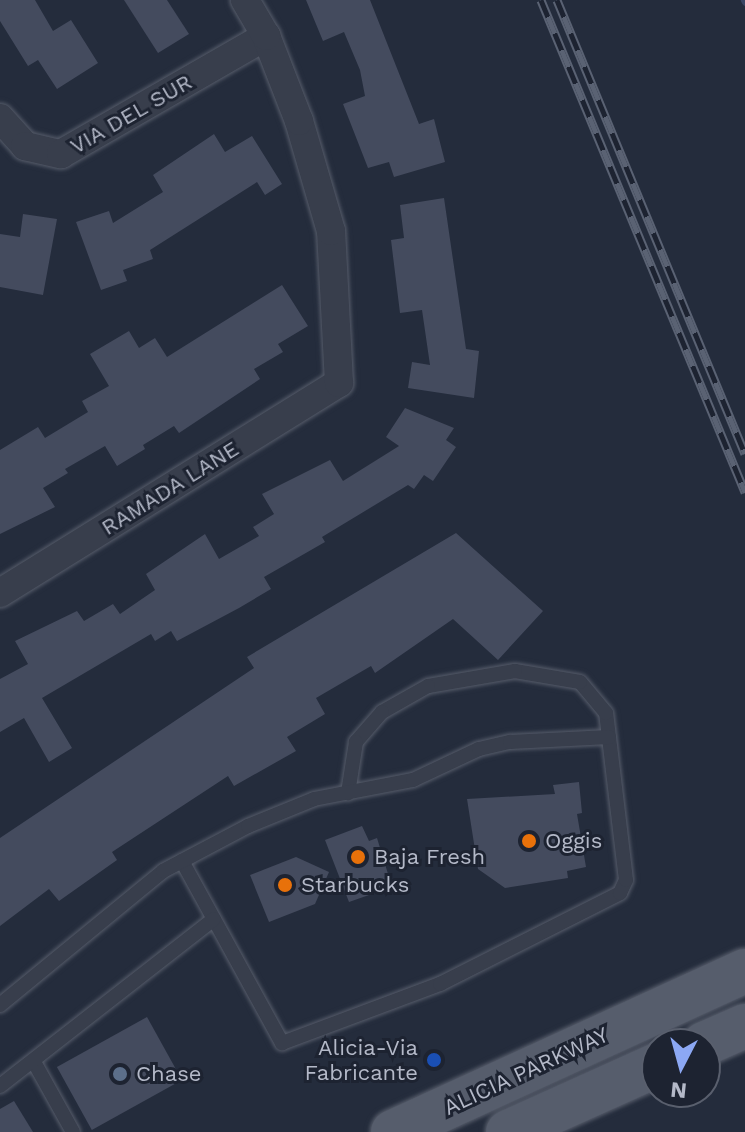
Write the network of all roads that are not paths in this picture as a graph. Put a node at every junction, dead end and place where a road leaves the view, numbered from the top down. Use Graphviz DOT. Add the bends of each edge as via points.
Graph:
graph roads {
  1 [pos="245,0"];
  2 [pos="266,36"];
  3 [pos="0,118"];
  4 [pos="0,593"];
  5 [pos="609,737"];
  6 [pos="348,793"];
  7 [pos="182,861"];
  8 [pos="214,919"];
  9 [pos="745,971"];
  10 [pos="0,1005"];
  11 [pos="745,1026"];
  12 [pos="721,1037"];
  13 [pos="34,1062"];
  14 [pos="641,1072"];
  15 [pos="0,1086"];
  16 [pos="73,1132"];
  17 [pos="393,1132"];
  18 [pos="508,1132"];
  1 -- 2 [label="street"];
  2 -- 3 [label="street, VIA DEL SUR" via="61,154 25,146"];
  2 -- 4 [label="street, RAMADA LANE" via="331,231 339,383"];
  5 -- 6 [label="lane" via="510,742 479,749 413,780"];
  5 -- 6 [label="lane" via="606,713 580,682 515,671 428,686 382,712 356,742"];
  5 -- 8 [label="lane" via="626,880 620,893 440,984 282,1043"];
  6 -- 7 [label="lane" via="274,815"];
  7 -- 8 [label="lane"];
  7 -- 10 [label="lane"];
  8 -- 13 [label="lane"];
  9 -- 17 [label="main road, ALICIA PARKWAY"];
  11 -- 12 [label="main road"];
  13 -- 15 [label="lane"];
  13 -- 16 [label="lane"];
  14 -- 18 [label="main road"];
}
